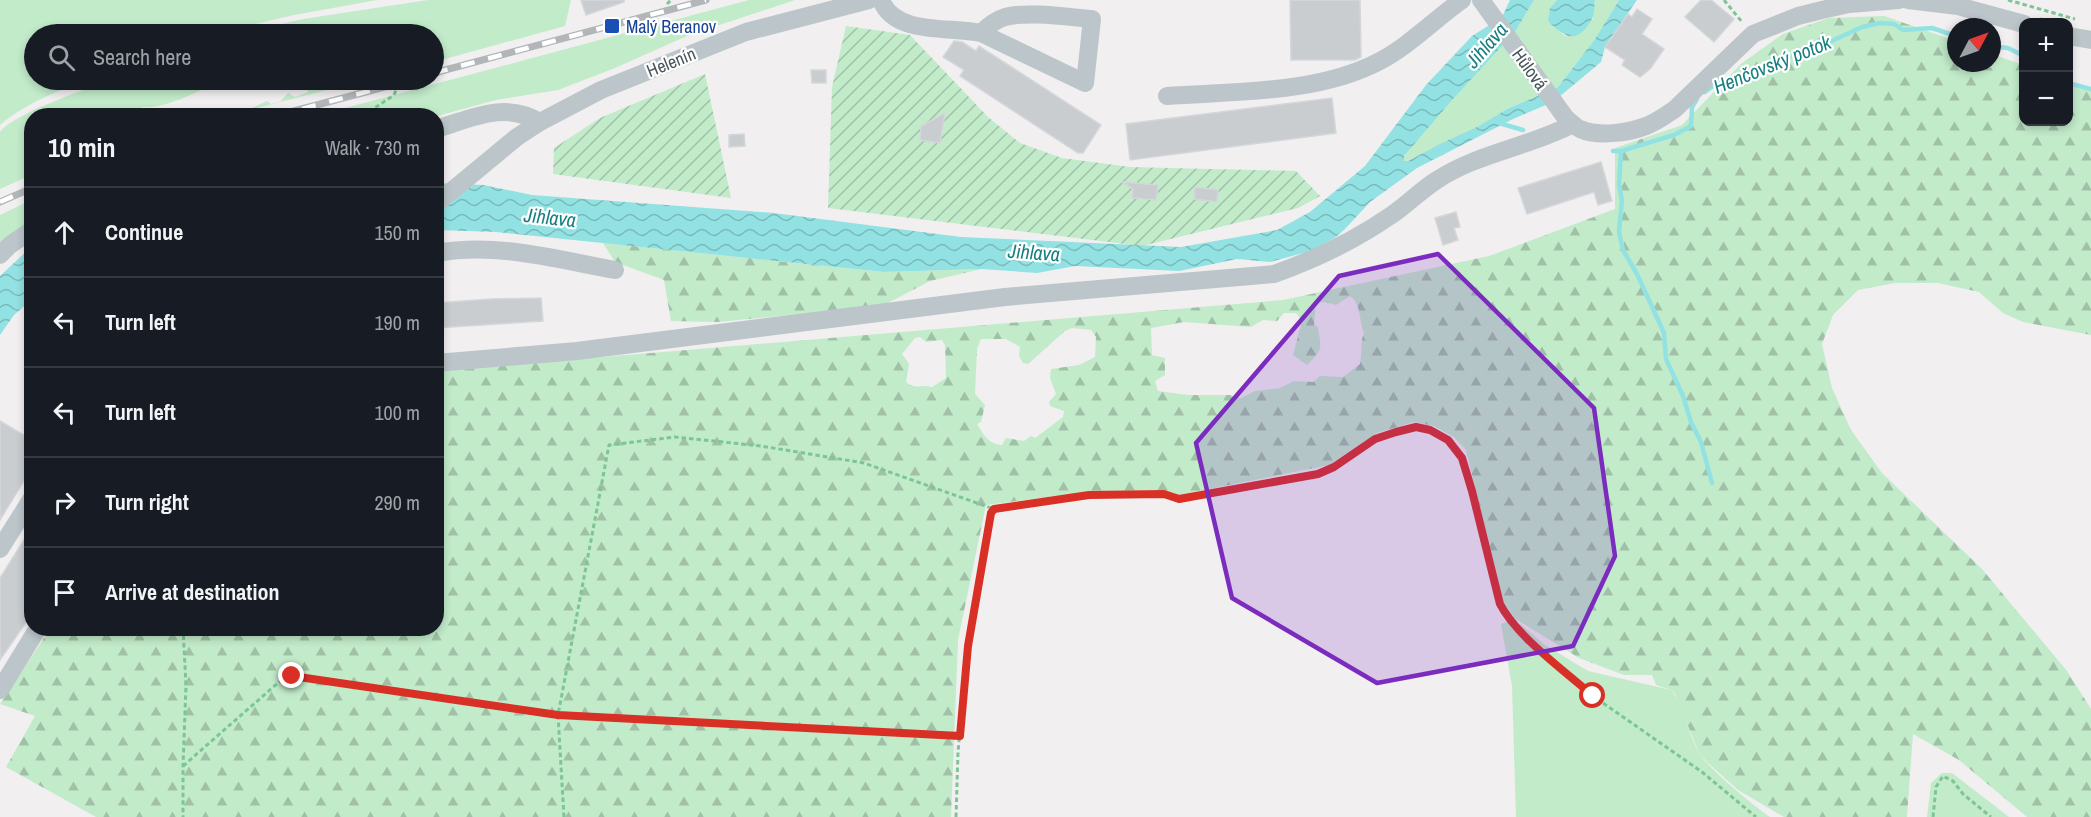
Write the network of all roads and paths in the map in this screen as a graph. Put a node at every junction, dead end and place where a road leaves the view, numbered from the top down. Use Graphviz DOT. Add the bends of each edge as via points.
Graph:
graph roads {
  1 [pos="671,0"];
  2 [pos="869,0"];
  3 [pos="881,0"];
  4 [pos="1462,0"];
  5 [pos="1724,0"];
  6 [pos="1899,0"];
  7 [pos="1908,0"];
  8 [pos="2008,0"];
  9 [pos="667,4"];
  10 [pos="1484,5"];
  11 [pos="2081,21"];
  12 [pos="2019,23"];
  13 [pos="981,33"];
  14 [pos="1753,34"];
  15 [pos="2073,37"];
  16 [pos="2091,40"];
  17 [pos="396,90"];
  18 [pos="1167,96"];
  19 [pos="375,108"];
  20 [pos="540,122"];
  21 [pos="1573,124"];
  22 [pos="444,127"];
  23 [pos="444,197"];
  24 [pos="24,235"];
  25 [pos="444,252"];
  26 [pos="0,255"];
  27 [pos="615,270"];
  28 [pos="444,362"];
  29 [pos="994,509"];
  30 [pos="24,511"];
  31 [pos="0,549"];
  32 [pos="33,636"];
  33 [pos="183,636"];
  34 [pos="0,690"];
  35 [pos="558,715"];
  36 [pos="960,736"];
  37 [pos="183,766"];
  38 [pos="183,817"];
  39 [pos="564,817"];
  40 [pos="956,817"];
  41 [pos="1756,817"];
  42 [pos="1933,817"];
  43 [pos="1991,817"];
  1 -- 9 [label="path"];
  2 -- 20 [label="street, Helenín" via="746,32 601,90"];
  3 -- 13 [label="street" via="899,21 918,27"];
  4 -- 18 [label="street" via="1408,44 1350,74 1314,85"];
  5 -- 14 [label="path"];
  6 -- 14 [label="street" via="1822,10"];
  7 -- 12 [label="street" via="1958,6"];
  8 -- 11 [label="path"];
  10 -- 21 [label="street, Hůlová" via="1558,109"];
  13 -- 13 [label="street" via="1002,43 1085,83 1092,19 1005,17"];
  14 -- 21 [label="street" via="1675,109 1646,126 1606,133"];
  15 -- 16 [label="street"];
  17 -- 19 [label="path"];
  20 -- 22 [label="street" via="515,111 495,111"];
  20 -- 23 [label="street, Helenín"];
  21 -- 28 [label="street" via="1437,180 1392,215 1339,248 1274,274 1005,297 577,351"];
  24 -- 26 [label="street"];
  25 -- 27 [label="street" via="520,251"];
  29 -- 35 [label="path" via="864,463 818,455 675,437 609,445"];
  29 -- 36 [label="path" via="968,646"];
  29 -- 41 [label="path" via="1089,495 1164,494 1179,499 1318,474 1375,439 1416,427 1430,430 1448,440 1462,458 1507,618 1593,696 1702,772"];
  30 -- 31 [label="street"];
  32 -- 34 [label="street"];
  33 -- 37 [label="path"];
  35 -- 36 [label="path"];
  35 -- 37 [label="path" via="292,676 279,682"];
  35 -- 39 [label="path"];
  36 -- 40 [label="path"];
  37 -- 38 [label="path"];
  42 -- 43 [label="path" via="1936,787 1943,776"];
}
